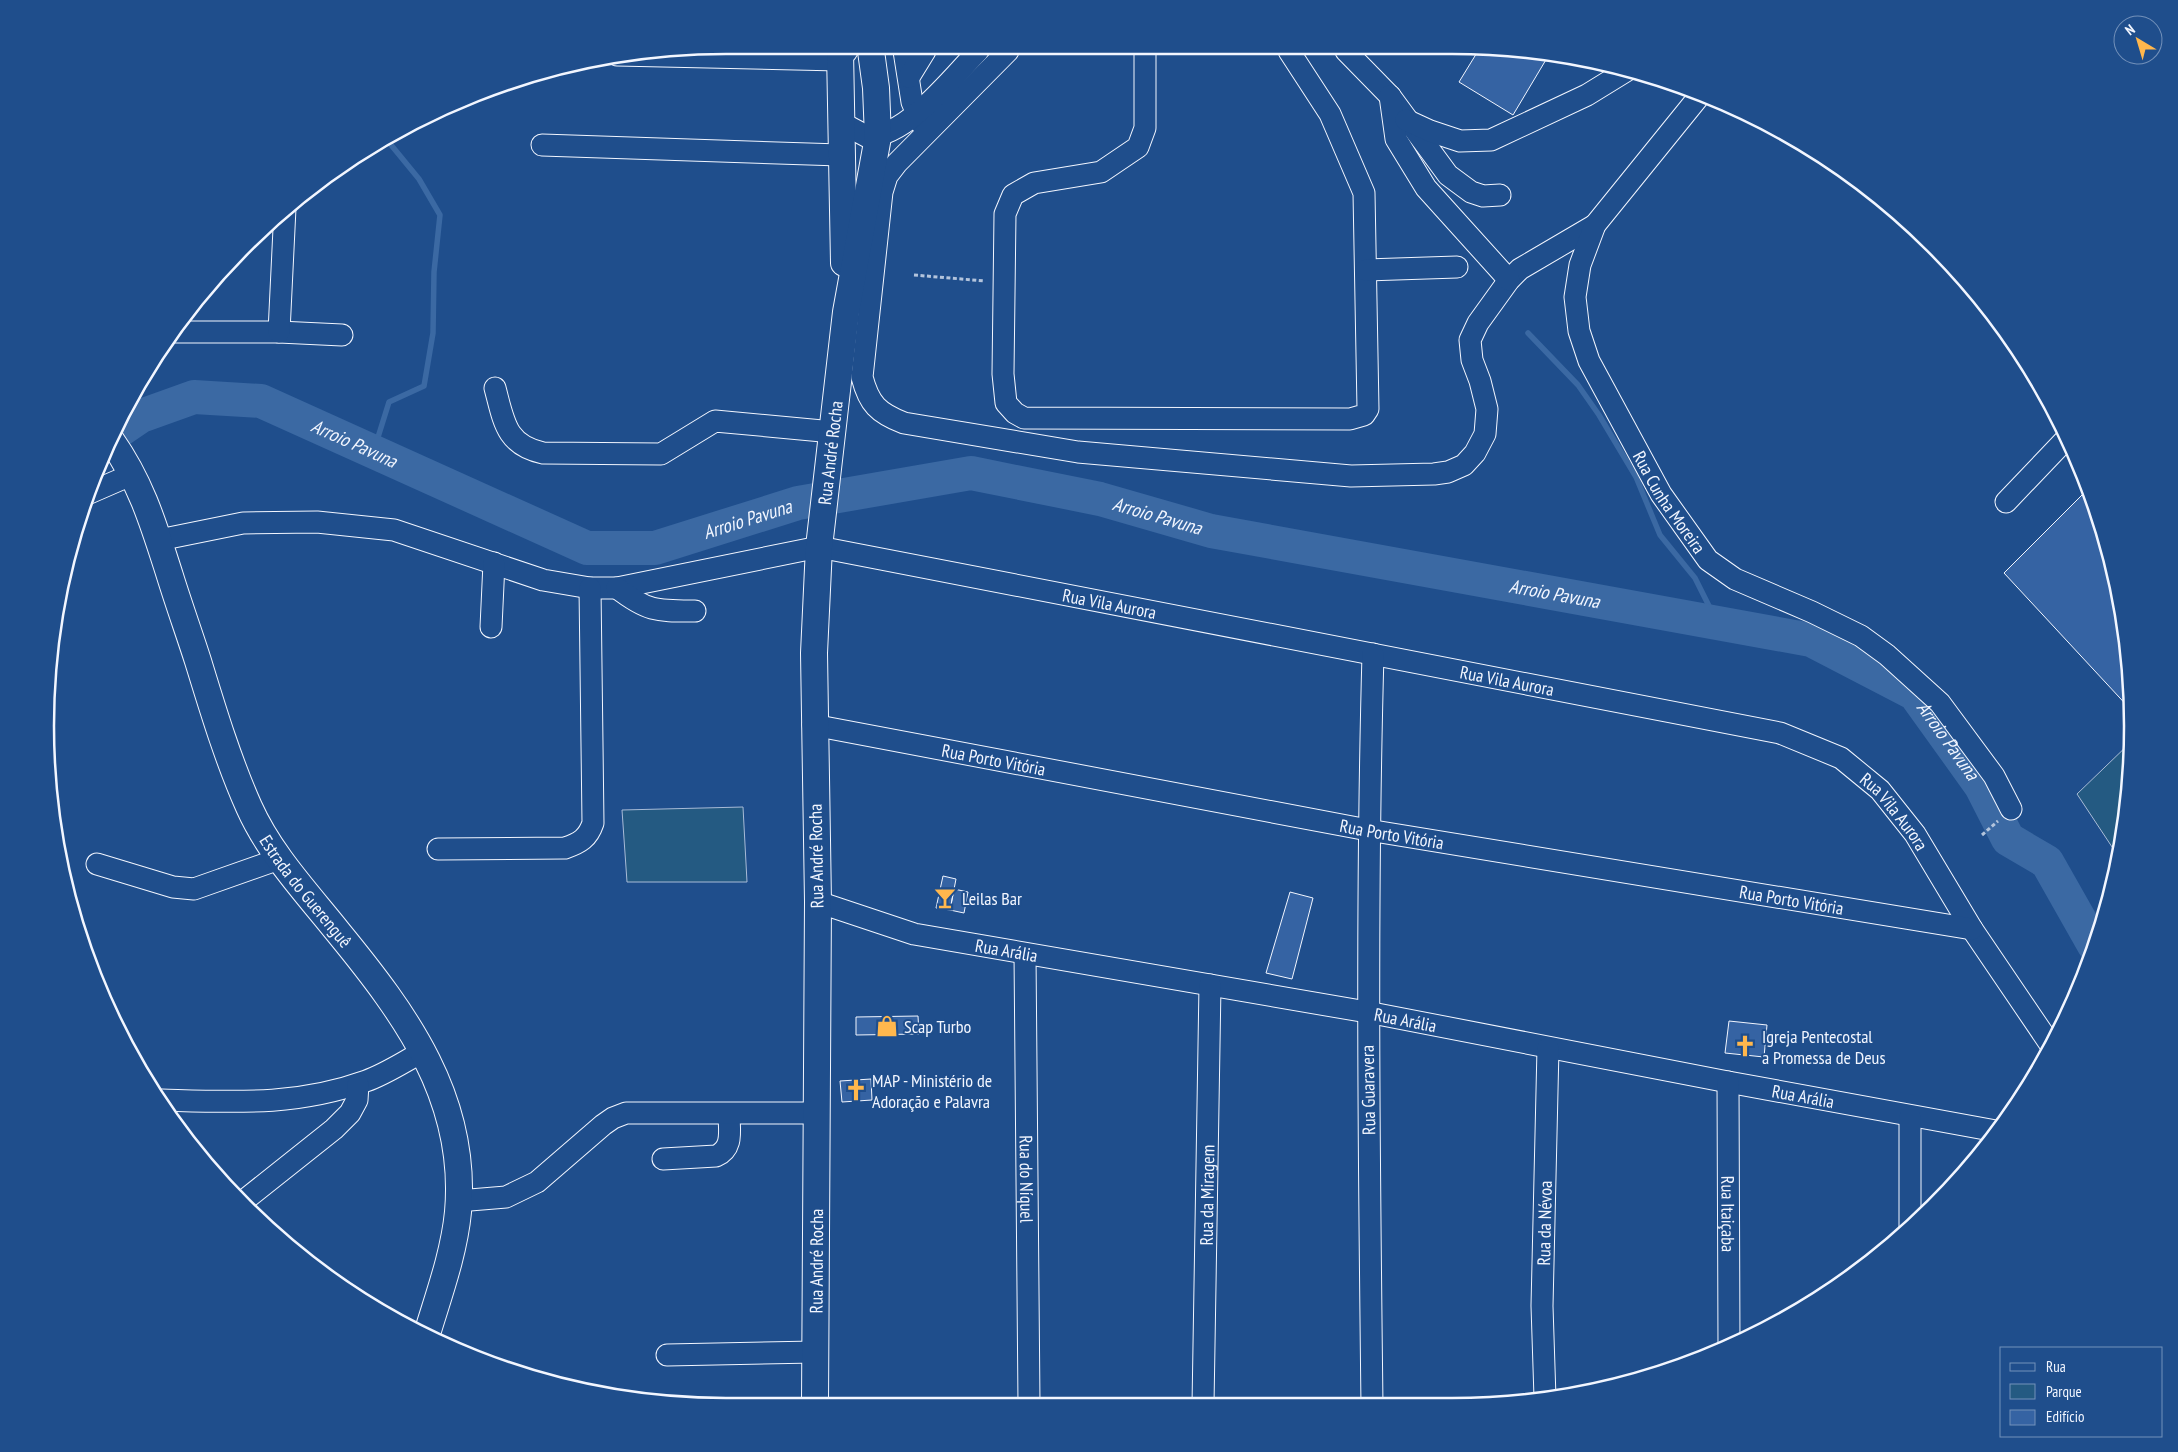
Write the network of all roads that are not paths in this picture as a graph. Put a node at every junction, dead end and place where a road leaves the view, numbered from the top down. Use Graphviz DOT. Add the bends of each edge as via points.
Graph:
graph roads {
  1 [pos="842,54"];
  2 [pos="871,54"];
  3 [pos="905,54"];
  4 [pos="923,54"];
  5 [pos="975,54"];
  6 [pos="1005,54"];
  7 [pos="1145,54"];
  8 [pos="1291,54"];
  9 [pos="1349,54"];
  10 [pos="678,55"];
  11 [pos="1619,75"];
  12 [pos="910,77"];
  13 [pos="1390,96"];
  14 [pos="1696,100"];
  15 [pos="909,118"];
  16 [pos="1406,120"];
  17 [pos="840,122"];
  18 [pos="878,137"];
  19 [pos="917,143"];
  20 [pos="542,145"];
  21 [pos="840,155"];
  22 [pos="1500,195"];
  23 [pos="284,220"];
  24 [pos="1595,225"];
  25 [pos="1457,267"];
  26 [pos="1366,270"];
  27 [pos="1509,280"];
  28 [pos="846,312"];
  29 [pos="182,332"];
  30 [pos="279,332"];
  31 [pos="342,335"];
  32 [pos="495,388"];
  33 [pos="833,432"];
  34 [pos="2062,444"];
  35 [pos="115,446"];
  36 [pos="131,469"];
  37 [pos="98,488"];
  38 [pos="2006,502"];
  39 [pos="159,540"];
  40 [pos="820,542"];
  41 [pos="494,563"];
  42 [pos="590,588"];
  43 [pos="617,588"];
  44 [pos="695,611"];
  45 [pos="491,627"];
  46 [pos="1373,654"];
  47 [pos="813,725"];
  48 [pos="2011,809"];
  49 [pos="1368,830"];
  50 [pos="438,849"];
  51 [pos="279,859"];
  52 [pos="97,864"];
  53 [pos="818,902"];
  54 [pos="1972,929"];
  55 [pos="1025,954"];
  56 [pos="1210,985"];
  57 [pos="1367,1012"];
  58 [pos="2046,1039"];
  59 [pos="1548,1048"];
  60 [pos="424,1051"];
  61 [pos="1728,1082"];
  62 [pos="358,1084"];
  63 [pos="168,1100"];
  64 [pos="815,1113"];
  65 [pos="729,1114"];
  66 [pos="1910,1117"];
  67 [pos="1989,1130"];
  68 [pos="663,1159"];
  69 [pos="248,1198"];
  70 [pos="458,1201"];
  71 [pos="1910,1217"];
  72 [pos="428,1329"];
  73 [pos="1729,1338"];
  74 [pos="815,1352"];
  75 [pos="667,1355"];
  76 [pos="1544,1391"];
  77 [pos="815,1398"];
  78 [pos="1029,1398"];
  79 [pos="1203,1398"];
  80 [pos="1372,1398"];
  1 -- 10 [label="street"];
  1 -- 17 [label="main road, Rua André Rocha"];
  2 -- 18 [label="main road, Rua André Rocha"];
  3 -- 12 [label="street"];
  4 -- 12 [label="street"];
  5 -- 15 [label="street"];
  6 -- 19 [label="street"];
  7 -- 26 [label="street" via="1145,128 1138,148 1101,172 1034,183 1014,195 1005,214 1003,356 1006,403 1015,413 1024,418 1350,419 1364,415 1368,409"];
  8 -- 26 [label="street" via="1330,114 1364,193"];
  9 -- 13 [label="street"];
  11 -- 16 [label="street" via="1587,95 1491,140 1460,141"];
  12 -- 15 [label="street"];
  13 -- 16 [label="street"];
  13 -- 27 [label="street" via="1396,139 1426,188"];
  14 -- 24 [label="street, Rua Cunha Moreira"];
  15 -- 18 [label="street"];
  15 -- 19 [label="street"];
  16 -- 22 [label="street" via="1448,175 1471,192 1483,196"];
  17 -- 18 [label="street" via="860,135"];
  17 -- 21 [label="main road, Rua André Rocha"];
  18 -- 28 [label="main road, Rua André Rocha"];
  19 -- 27 [label="street" via="888,176 882,192 862,377 867,395 876,406 888,417 904,423 1097,454 1351,476 1448,472 1464,465 1476,453 1485,434 1487,408 1472,360 1470,340 1478,323"];
  20 -- 21 [label="street"];
  21 -- 28 [label="main road, Rua André Rocha"];
  23 -- 30 [label="street"];
  24 -- 27 [label="street" via="1533,260"];
  24 -- 48 [label="street, Rua Cunha Moreira" via="1580,265 1575,297 1579,331 1593,369 1661,494 1693,541 1721,571 1735,580 1861,636 1913,676 1940,704 1994,776"];
  25 -- 26 [label="street"];
  28 -- 33 [label="main road, Rua André Rocha"];
  29 -- 30 [label="street"];
  30 -- 31 [label="street"];
  32 -- 33 [label="street" via="504,424 512,437 528,450 544,453 661,454 715,421"];
  33 -- 40 [label="main road, Rua André Rocha"];
  34 -- 38 [label="street"];
  35 -- 36 [label="main road, Estrada do Guerenguê"];
  36 -- 37 [label="street"];
  36 -- 39 [label="main road, Estrada do Guerenguê"];
  39 -- 41 [label="street" via="243,523 317,522 394,530"];
  39 -- 51 [label="main road, Estrada do Guerenguê" via="237,778 249,808"];
  40 -- 43 [label="street"];
  40 -- 46 [label="street, Rua Vila Aurora"];
  40 -- 47 [label="main road, Rua André Rocha"];
  41 -- 42 [label="street" via="543,580"];
  41 -- 45 [label="street"];
  42 -- 43 [label="street"];
  42 -- 50 [label="street" via="593,823 590,831 577,844 565,848"];
  43 -- 44 [label="street" via="654,610"];
  46 -- 49 [label="street, Rua Guaravera"];
  46 -- 54 [label="street, Rua Vila Aurora" via="1780,733 1841,758 1880,790 1915,834"];
  47 -- 49 [label="street, Rua Porto Vitória"];
  47 -- 53 [label="main road, Rua André Rocha"];
  49 -- 54 [label="street, Rua Porto Vitória"];
  49 -- 57 [label="street, Rua Guaravera"];
  51 -- 52 [label="street" via="194,890 173,887"];
  51 -- 60 [label="main road, Estrada do Guerenguê" via="366,966"];
  53 -- 55 [label="street, Rua Arália" via="914,934"];
  53 -- 64 [label="main road, Rua André Rocha"];
  54 -- 58 [label="street, Rua Vila Aurora"];
  55 -- 56 [label="street, Rua Arália"];
  55 -- 78 [label="street, Rua do Níquel"];
  56 -- 57 [label="street, Rua Arália"];
  56 -- 79 [label="street, Rua da Miragem"];
  57 -- 59 [label="street, Rua Arália"];
  57 -- 80 [label="street, Rua Guaravera"];
  59 -- 61 [label="street, Rua Arália"];
  59 -- 76 [label="street, Rua da Névoa" via="1542,1306"];
  60 -- 62 [label="street"];
  60 -- 70 [label="main road, Estrada do Guerenguê" via="448,1117 457,1162"];
  61 -- 66 [label="street, Rua Arália"];
  61 -- 73 [label="street, Rua Itaiçaba"];
  62 -- 63 [label="street" via="302,1098 257,1103"];
  62 -- 69 [label="street" via="357,1100 350,1113"];
  64 -- 65 [label="street"];
  64 -- 74 [label="main road, Rua André Rocha"];
  65 -- 68 [label="street" via="729,1145 725,1152 716,1156"];
  65 -- 70 [label="street" via="626,1113 603,1125 536,1182 506,1197"];
  66 -- 67 [label="street, Rua Arália"];
  66 -- 71 [label="street"];
  70 -- 72 [label="main road, Estrada do Guerenguê" via="454,1237"];
  74 -- 75 [label="street"];
  74 -- 77 [label="main road, Rua André Rocha"];
}
